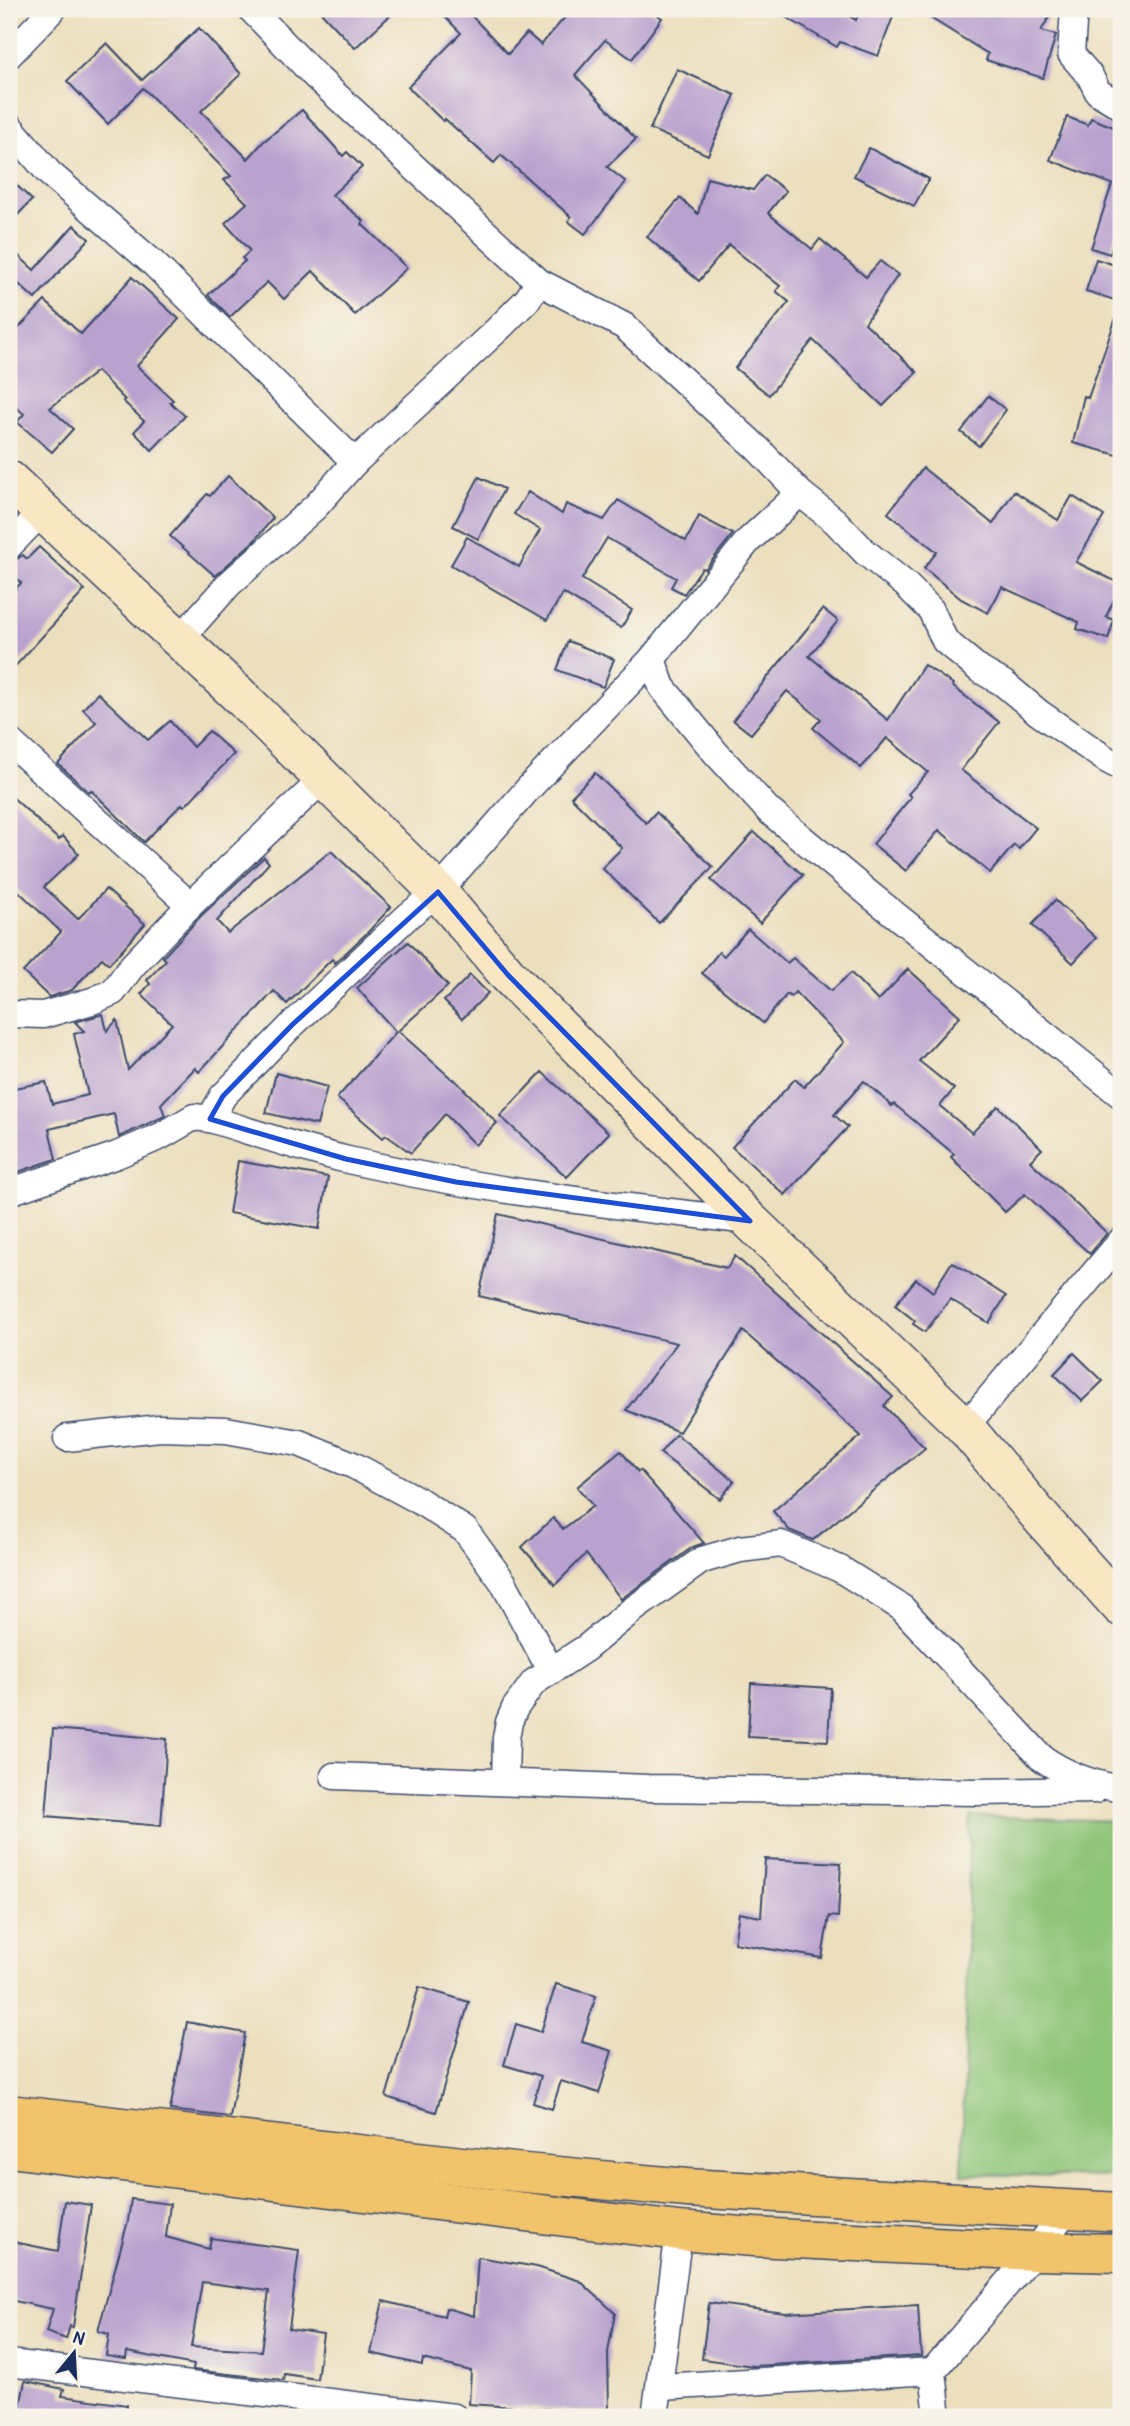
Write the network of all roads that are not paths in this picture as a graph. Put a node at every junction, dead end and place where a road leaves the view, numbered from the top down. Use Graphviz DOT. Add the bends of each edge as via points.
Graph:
graph roads {
  1 [pos="53,9"];
  2 [pos="251,9"];
  3 [pos="1074,9"];
  4 [pos="9,55"];
  5 [pos="1121,106"];
  6 [pos="9,126"];
  7 [pos="539,282"];
  8 [pos="355,462"];
  9 [pos="9,480"];
  10 [pos="800,493"];
  11 [pos="42,512"];
  12 [pos="9,546"];
  13 [pos="180,639"];
  14 [pos="652,659"];
  15 [pos="9,741"];
  16 [pos="1121,767"];
  17 [pos="323,780"];
  18 [pos="438,892"];
  19 [pos="190,905"];
  20 [pos="9,1014"];
  21 [pos="1121,1095"];
  22 [pos="210,1119"];
  23 [pos="9,1192"];
  24 [pos="750,1221"];
  25 [pos="1121,1241"];
  26 [pos="965,1427"];
  27 [pos="67,1438"];
  28 [pos="1121,1607"];
  29 [pos="551,1671"];
  30 [pos="334,1776"];
  31 [pos="505,1781"];
  32 [pos="1119,1788"];
  33 [pos="9,2114"];
  34 [pos="9,2148"];
  35 [pos="1066,2211"];
  36 [pos="1121,2213"];
  37 [pos="679,2231"];
  38 [pos="1035,2251"];
  39 [pos="1121,2253"];
  40 [pos="9,2363"];
  41 [pos="933,2371"];
  42 [pos="660,2387"];
  43 [pos="454,2417"];
  44 [pos="655,2417"];
  45 [pos="938,2417"];
  1 -- 4 [label="street"];
  2 -- 7 [label="street" via="315,76"];
  3 -- 5 [label="street" via="1071,54 1098,92"];
  6 -- 8 [label="street" via="49,173 153,263"];
  7 -- 8 [label="street" via="499,328"];
  7 -- 10 [label="street" via="624,327"];
  8 -- 13 [label="street" via="316,506 228,585"];
  9 -- 11 [label="street"];
  10 -- 14 [label="street" via="748,541"];
  10 -- 16 [label="street" via="931,610 945,641 1039,713"];
  11 -- 12 [label="street"];
  11 -- 13 [label="street"];
  13 -- 17 [label="street"];
  14 -- 18 [label="street"];
  14 -- 21 [label="street" via="663,687 769,811"];
  15 -- 19 [label="street"];
  17 -- 18 [label="street"];
  17 -- 19 [label="street"];
  18 -- 22 [label="street" via="292,1025 223,1096"];
  18 -- 24 [label="street" via="508,975"];
  19 -- 20 [label="street" via="113,992 43,1016"];
  22 -- 23 [label="street" via="194,1117 117,1154"];
  22 -- 24 [label="street" via="346,1159 456,1182 580,1202"];
  24 -- 26 [label="street"];
  25 -- 26 [label="street"];
  26 -- 28 [label="street"];
  27 -- 29 [label="street" via="160,1428 226,1430 299,1443 353,1465 465,1530 503,1582"];
  29 -- 31 [label="street" via="534,1682 512,1715 506,1738"];
  29 -- 32 [label="street" via="702,1560 780,1544 840,1569 902,1608 1042,1758 1063,1773"];
  30 -- 31 [label="street"];
  31 -- 32 [label="street" via="648,1788 977,1792"];
  33 -- 35 [label="main road" via="555,2176"];
  34 -- 37 [label="main road"];
  35 -- 36 [label="main road"];
  35 -- 38 [label="street"];
  37 -- 38 [label="main road"];
  37 -- 42 [label="street"];
  38 -- 39 [label="main road"];
  38 -- 41 [label="street"];
  40 -- 43 [label="street"];
  41 -- 42 [label="street"];
  41 -- 45 [label="street"];
  42 -- 44 [label="street"];
}
